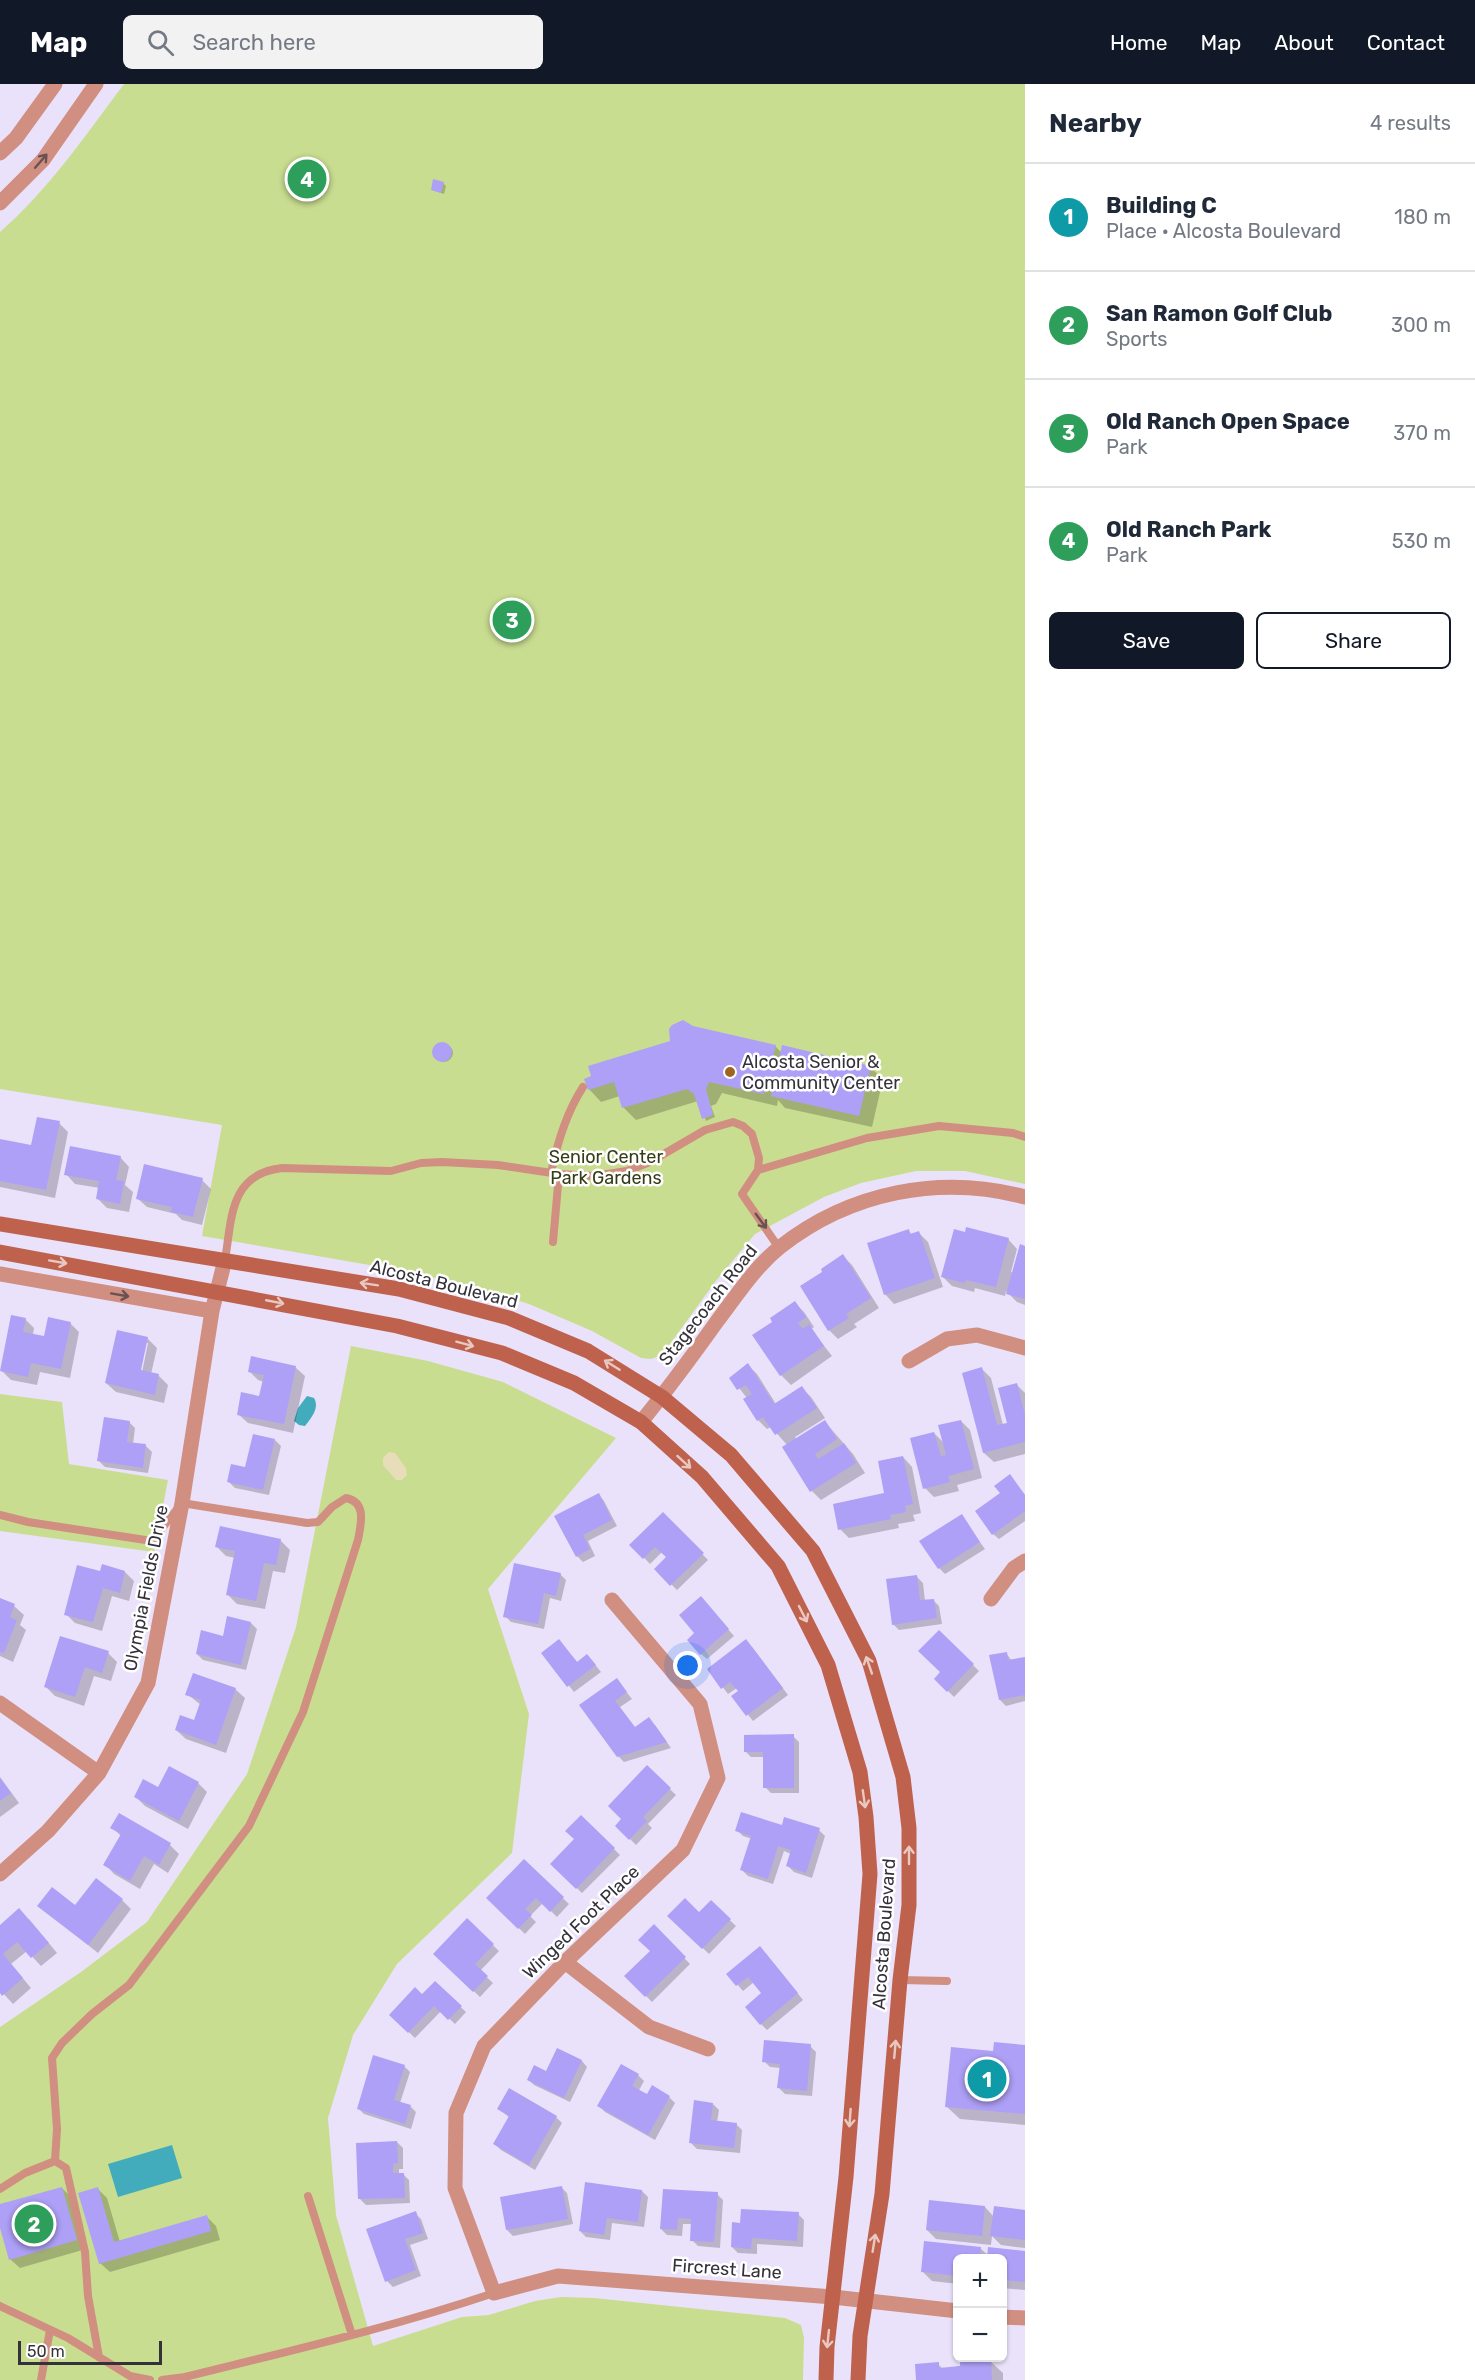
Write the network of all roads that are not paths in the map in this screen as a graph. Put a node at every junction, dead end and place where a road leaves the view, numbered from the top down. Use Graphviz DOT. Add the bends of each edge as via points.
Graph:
graph roads {
  1 [pos="55,84"];
  2 [pos="96,84"];
  3 [pos="0,153"];
  4 [pos="0,203"];
  5 [pos="583,1088"];
  6 [pos="1025,1137"];
  7 [pos="758,1170"];
  8 [pos="555,1173"];
  9 [pos="1025,1197"];
  10 [pos="0,1224"];
  11 [pos="554,1242"];
  12 [pos="779,1248"];
  13 [pos="0,1252"];
  14 [pos="225,1260"];
  15 [pos="0,1274"];
  16 [pos="217,1291"];
  17 [pos="212,1311"];
  18 [pos="1025,1348"];
  19 [pos="909,1361"];
  20 [pos="662,1396"];
  21 [pos="641,1422"];
  22 [pos="182,1503"];
  23 [pos="0,1515"];
  24 [pos="1025,1561"];
  25 [pos="991,1599"];
  26 [pos="612,1600"];
  27 [pos="0,1703"];
  28 [pos="99,1773"];
  29 [pos="0,1874"];
  30 [pos="565,1962"];
  31 [pos="900,1980"];
  32 [pos="947,1981"];
  33 [pos="708,2049"];
  34 [pos="56,2162"];
  35 [pos="0,2188"];
  36 [pos="308,2196"];
  37 [pos="494,2293"];
  38 [pos="833,2297"];
  39 [pos="865,2301"];
  40 [pos="0,2306"];
  41 [pos="953,2312"];
  42 [pos="1007,2317"];
  43 [pos="1025,2318"];
  44 [pos="50,2330"];
  45 [pos="352,2335"];
  46 [pos="99,2357"];
  47 [pos="41,2380"];
  48 [pos="150,2380"];
  49 [pos="162,2380"];
  50 [pos="826,2380"];
  51 [pos="858,2380"];
  1 -- 3 [label="street" via="16,138"];
  4 -- 2 [label="street, one-way" via="43,160"];
  5 -- 8 [label="lane" via="559,1139"];
  6 -- 7 [label="lane" via="939,1126 867,1138"];
  7 -- 8 [label="lane" via="758,1147 752,1134 733,1122 705,1130 627,1171 594,1176"];
  7 -- 12 [label="lane, one-way" via="742,1194"];
  8 -- 11 [label="lane"];
  8 -- 14 [label="lane" via="442,1162 391,1171 266,1170 241,1189"];
  9 -- 12 [label="street, Stagecoach Road" via="957,1186 911,1189 838,1210"];
  10 -- 14 [label="main road, Alcosta Boulevard"];
  12 -- 20 [label="street, Stagecoach Road" via="748,1280"];
  13 -- 16 [label="main road, Alcosta Boulevard, one-way"];
  14 -- 16 [label="street, Olympia Fields Drive"];
  20 -- 14 [label="main road, Alcosta Boulevard, one-way" via="588,1351 509,1318 399,1289"];
  15 -- 17 [label="street, one-way"];
  16 -- 17 [label="street, Olympia Fields Drive"];
  16 -- 21 [label="main road, Alcosta Boulevard, one-way" via="397,1326 502,1353 574,1383"];
  17 -- 22 [label="street, Olympia Fields Drive"];
  18 -- 19 [label="street" via="977,1335 947,1339"];
  20 -- 21 [label="street, Stagecoach Road"];
  31 -- 20 [label="main road, Alcosta Boulevard, one-way" via="909,1905 909,1828 903,1777 869,1661 813,1551 731,1455"];
  21 -- 38 [label="main road, Alcosta Boulevard, one-way" via="702,1477 778,1566 828,1665 860,1772 870,1874"];
  22 -- 23 [label="lane" via="152,1541"];
  22 -- 28 [label="street, Olympia Fields Drive" via="148,1683"];
  22 -- 34 [label="lane" via="307,1523 318,1522 346,1498 353,1499 361,1509 362,1522 303,1712 249,1826 129,1985 62,2043 52,2058"];
  24 -- 25 [label="street" via="1014,1568"];
  26 -- 30 [label="street, Winged Foot Place" via="700,1704 718,1778 683,1850"];
  27 -- 28 [label="street"];
  28 -- 29 [label="street, Olympia Fields Drive" via="48,1831"];
  30 -- 33 [label="street" via="649,2027"];
  30 -- 37 [label="street, Winged Foot Place" via="484,2046 456,2113 455,2188"];
  31 -- 32 [label="lane"];
  39 -- 31 [label="main road, Alcosta Boulevard, one-way" via="882,2194"];
  34 -- 35 [label="lane" via="25,2173"];
  34 -- 46 [label="lane" via="66,2168 85,2252"];
  36 -- 45 [label="lane"];
  37 -- 38 [label="street, Fircrest Lane" via="558,2276"];
  37 -- 45 [label="lane"];
  38 -- 39 [label="street, Fircrest Lane"];
  38 -- 50 [label="main road, Alcosta Boulevard, one-way"];
  39 -- 41 [label="street, Fircrest Lane"];
  39 -- 51 [label="main road, Alcosta Boulevard"];
  40 -- 44 [label="lane"];
  42 -- 43 [label="street"];
  44 -- 46 [label="lane"];
  44 -- 47 [label="lane"];
  45 -- 49 [label="lane"];
  46 -- 48 [label="lane" via="130,2376"];
}
